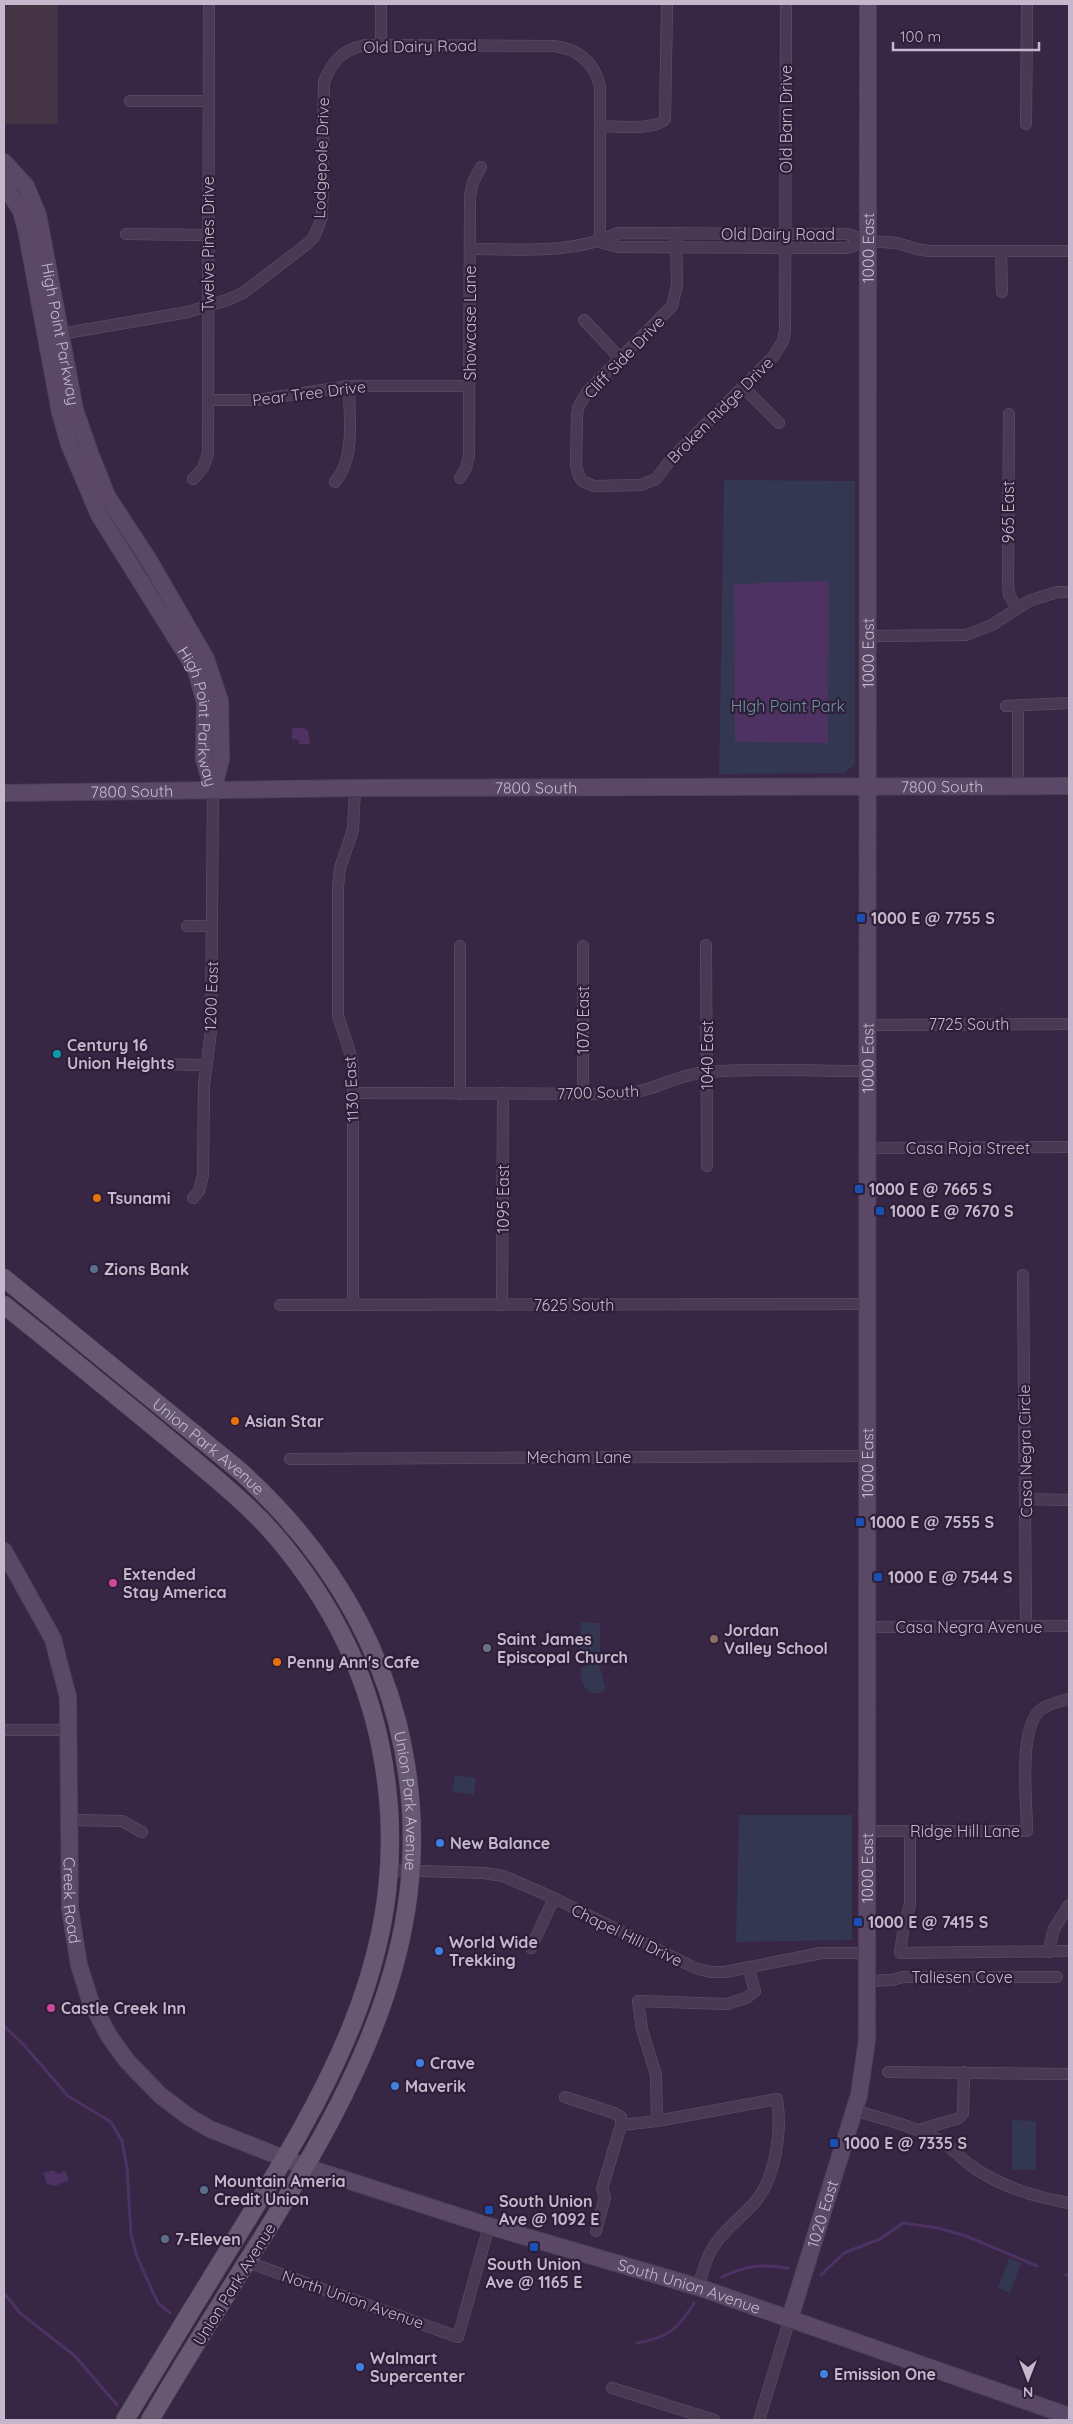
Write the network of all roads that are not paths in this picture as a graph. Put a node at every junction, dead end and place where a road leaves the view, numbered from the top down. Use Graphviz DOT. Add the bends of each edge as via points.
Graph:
graph roads {
  1 [pos="209,4"];
  2 [pos="381,4"];
  3 [pos="667,4"];
  4 [pos="786,4"];
  5 [pos="868,4"];
  6 [pos="1026,4"];
  7 [pos="381,45"];
  8 [pos="336,58"];
  9 [pos="130,101"];
  10 [pos="209,101"];
  11 [pos="1026,124"];
  12 [pos="600,126"];
  13 [pos="4,162"];
  14 [pos="481,168"];
  15 [pos="4,184"];
  16 [pos="126,234"];
  17 [pos="676,234"];
  18 [pos="786,234"];
  19 [pos="209,235"];
  20 [pos="867,241"];
  21 [pos="600,242"];
  22 [pos="676,247"];
  23 [pos="784,248"];
  24 [pos="470,250"];
  25 [pos="1002,251"];
  26 [pos="1069,251"];
  27 [pos="1002,292"];
  28 [pos="208,307"];
  29 [pos="584,320"];
  30 [pos="53,335"];
  31 [pos="620,358"];
  32 [pos="349,386"];
  33 [pos="470,386"];
  34 [pos="744,387"];
  35 [pos="208,400"];
  36 [pos="1009,414"];
  37 [pos="779,423"];
  38 [pos="460,478"];
  39 [pos="193,479"];
  40 [pos="582,480"];
  41 [pos="335,482"];
  42 [pos="1069,592"];
  43 [pos="1017,608"];
  44 [pos="868,636"];
  45 [pos="1069,703"];
  46 [pos="1006,706"];
  47 [pos="1018,707"];
  48 [pos="868,786"];
  49 [pos="1018,786"];
  50 [pos="1069,786"];
  51 [pos="355,788"];
  52 [pos="213,790"];
  53 [pos="4,793"];
  54 [pos="187,926"];
  55 [pos="212,926"];
  56 [pos="706,945"];
  57 [pos="460,946"];
  58 [pos="583,946"];
  59 [pos="1069,1024"];
  60 [pos="868,1025"];
  61 [pos="149,1064"];
  62 [pos="206,1065"];
  63 [pos="868,1071"];
  64 [pos="707,1072"];
  65 [pos="354,1093"];
  66 [pos="503,1093"];
  67 [pos="460,1094"];
  68 [pos="583,1094"];
  69 [pos="1069,1147"];
  70 [pos="867,1148"];
  71 [pos="706,1166"];
  72 [pos="193,1198"];
  73 [pos="1024,1274"];
  74 [pos="4,1278"];
  75 [pos="353,1304"];
  76 [pos="502,1304"];
  77 [pos="867,1304"];
  78 [pos="4,1305"];
  79 [pos="280,1305"];
  80 [pos="868,1456"];
  81 [pos="290,1459"];
  82 [pos="1025,1499"];
  83 [pos="1069,1500"];
  84 [pos="4,1551"];
  85 [pos="1026,1626"];
  86 [pos="1069,1626"];
  87 [pos="868,1627"];
  88 [pos="1069,1699"];
  89 [pos="4,1730"];
  90 [pos="68,1730"];
  91 [pos="69,1820"];
  92 [pos="868,1831"];
  93 [pos="910,1831"];
  94 [pos="142,1832"];
  95 [pos="390,1870"];
  96 [pos="411,1870"];
  97 [pos="554,1898"];
  98 [pos="1069,1905"];
  99 [pos="531,1948"];
  100 [pos="1069,1951"];
  101 [pos="1048,1952"];
  102 [pos="868,1953"];
  103 [pos="748,1967"];
  104 [pos="1057,1977"];
  105 [pos="868,1981"];
  106 [pos="888,2072"];
  107 [pos="964,2072"];
  108 [pos="1069,2074"];
  109 [pos="565,2097"];
  110 [pos="854,2110"];
  111 [pos="657,2121"];
  112 [pos="621,2125"];
  113 [pos="919,2130"];
  114 [pos="286,2160"];
  115 [pos="306,2167"];
  116 [pos="1069,2203"];
  117 [pos="489,2226"];
  118 [pos="596,2231"];
  119 [pos="247,2262"];
  120 [pos="698,2287"];
  121 [pos="790,2318"];
  122 [pos="153,2374"];
  123 [pos="612,2388"];
  124 [pos="1069,2416"];
  125 [pos="125,2420"];
  126 [pos="141,2420"];
  127 [pos="150,2420"];
  128 [pos="714,2420"];
  129 [pos="759,2420"];
  1 -- 10 [label="street, Twelve Pines Drive"];
  2 -- 7 [label="street"];
  3 -- 12 [label="street" via="666,119 652,126"];
  4 -- 18 [label="street, Old Barn Drive"];
  5 -- 20 [label="street, 1000 East"];
  6 -- 11 [label="street"];
  7 -- 8 [label="street, Old Dairy Road" via="354,47"];
  7 -- 12 [label="street, Old Dairy Road" via="565,47 584,58 597,75"];
  8 -- 28 [label="street, Lodgepole Drive" via="324,82 323,204 318,229 307,244 243,293"];
  9 -- 10 [label="street"];
  10 -- 19 [label="street, Twelve Pines Drive"];
  12 -- 21 [label="street, Old Dairy Road"];
  13 -- 30 [label="street, High Point Parkway" via="26,186 38,215"];
  14 -- 24 [label="street, Showcase Lane" via="470,196"];
  15 -- 30 [label="street, High Point Parkway" via="21,211"];
  16 -- 19 [label="street"];
  17 -- 18 [label="street, Old Dairy Road"];
  17 -- 21 [label="street, Old Dairy Road" via="618,234"];
  17 -- 22 [label="street, Cliff Side Drive"];
  18 -- 20 [label="street, Old Dairy Road" via="846,234"];
  18 -- 23 [label="street, Broken Ridge Drive"];
  19 -- 28 [label="street, Twelve Pines Drive"];
  20 -- 23 [label="street, Old Dairy Road" via="846,248"];
  20 -- 25 [label="street" via="897,243 929,251"];
  20 -- 44 [label="street, 1000 East"];
  21 -- 22 [label="street, Old Dairy Road" via="618,247"];
  21 -- 24 [label="street" via="558,249"];
  22 -- 23 [label="street, Old Dairy Road"];
  22 -- 31 [label="street, Cliff Side Drive" via="677,285 672,306"];
  23 -- 34 [label="street, Broken Ridge Drive" via="783,341 774,357"];
  24 -- 33 [label="street, Showcase Lane"];
  25 -- 26 [label="street"];
  25 -- 27 [label="street"];
  28 -- 30 [label="street, Lodgepole Drive"];
  28 -- 35 [label="street, Twelve Pines Drive"];
  29 -- 31 [label="street"];
  30 -- 52 [label="street, High Point Parkway" via="107,496 206,659 220,701 221,759"];
  31 -- 40 [label="street, Cliff Side Drive" via="587,392 578,408 576,466"];
  32 -- 33 [label="street, Pear Tree Drive"];
  32 -- 35 [label="street, Pear Tree Drive" via="257,400"];
  32 -- 41 [label="street" via="348,457 343,473"];
  33 -- 38 [label="street, Showcase Lane" via="468,455"];
  34 -- 37 [label="street"];
  34 -- 40 [label="street, Broken Ridge Drive" via="671,458 656,478 633,486 594,486"];
  35 -- 39 [label="street, Twelve Pines Drive" via="208,453 203,468"];
  36 -- 43 [label="street, 965 East" via="1008,582 1009,595"];
  42 -- 43 [label="street" via="1042,596"];
  43 -- 44 [label="street" via="992,625 966,635"];
  44 -- 48 [label="street, 1000 East"];
  45 -- 47 [label="street"];
  46 -- 47 [label="street"];
  47 -- 49 [label="street"];
  48 -- 49 [label="street, 7800 South"];
  48 -- 51 [label="street, 7800 South"];
  48 -- 60 [label="street, 1000 East"];
  49 -- 50 [label="street, 7800 South"];
  51 -- 52 [label="street, 7800 South"];
  51 -- 65 [label="street, 1130 East" via="353,830 338,876 338,1016 352,1059"];
  52 -- 53 [label="street, 7800 South"];
  52 -- 55 [label="street, 1200 East"];
  54 -- 55 [label="street"];
  55 -- 62 [label="street, 1200 East" via="211,1031"];
  56 -- 64 [label="street, 1040 East"];
  57 -- 67 [label="street"];
  58 -- 68 [label="street, 1070 East"];
  59 -- 60 [label="street, 7725 South"];
  60 -- 63 [label="street, 1000 East"];
  61 -- 62 [label="street"];
  62 -- 72 [label="street, 1200 East" via="203,1175 199,1191"];
  63 -- 64 [label="street, 7700 South"];
  63 -- 70 [label="street, 1000 East"];
  64 -- 68 [label="street, 7700 South" via="674,1078 636,1093"];
  64 -- 71 [label="street, 1040 East"];
  65 -- 67 [label="street, 7700 South"];
  65 -- 75 [label="street, 1130 East"];
  66 -- 67 [label="street, 7700 South"];
  66 -- 68 [label="street, 7700 South"];
  66 -- 76 [label="street, 1095 East"];
  69 -- 70 [label="street, Casa Roja Street"];
  70 -- 77 [label="street, 1000 East"];
  73 -- 82 [label="street, Casa Negra Circle"];
  74 -- 96 [label="main road, Union Park Avenue" via="262,1491 300,1531 331,1573 383,1674 394,1712 410,1797"];
  75 -- 76 [label="street, 7625 South"];
  75 -- 79 [label="street, 7625 South"];
  76 -- 77 [label="street, 7625 South"];
  77 -- 80 [label="street, 1000 East"];
  78 -- 95 [label="main road, Union Park Avenue" via="235,1496 278,1538 311,1582 348,1647 374,1719 388,1791"];
  80 -- 81 [label="street, Mecham Lane"];
  80 -- 87 [label="street, 1000 East"];
  82 -- 83 [label="street"];
  82 -- 85 [label="street, Casa Negra Circle"];
  84 -- 90 [label="street, Creek Road" via="53,1639 68,1697"];
  85 -- 86 [label="street, Casa Negra Avenue"];
  85 -- 87 [label="street, Casa Negra Avenue"];
  87 -- 92 [label="street, 1000 East"];
  88 -- 93 [label="street, Ridge Hill Lane" via="1042,1708 1030,1724 1026,1741 1027,1831"];
  89 -- 90 [label="street"];
  90 -- 91 [label="street, Creek Road"];
  91 -- 94 [label="street" via="122,1821"];
  91 -- 114 [label="street, Creek Road" via="70,1909 76,1946 90,2000 108,2036 148,2084 189,2117"];
  92 -- 93 [label="street, Ridge Hill Lane"];
  92 -- 102 [label="street, 1000 East"];
  93 -- 101 [label="street" via="910,1904 900,1953"];
  95 -- 96 [label="street, Chapel Hill Drive"];
  95 -- 114 [label="main road, Union Park Avenue" via="379,1942 360,2007 326,2084"];
  96 -- 97 [label="street, Chapel Hill Drive" via="503,1876"];
  96 -- 115 [label="main road, Union Park Avenue" via="403,1932 380,2012 350,2084"];
  97 -- 99 [label="street"];
  97 -- 103 [label="street, Chapel Hill Drive" via="695,1968 710,1972"];
  98 -- 101 [label="street" via="1054,1929"];
  100 -- 101 [label="street"];
  102 -- 103 [label="street, Chapel Hill Drive" via="821,1953"];
  102 -- 105 [label="street, 1000 East"];
  103 -- 111 [label="street" via="755,1990 746,1998 727,2004 638,2001 642,2029 656,2075"];
  104 -- 105 [label="street, Taliesen Cove" via="903,1977"];
  105 -- 110 [label="street, 1000 East" via="868,2040 864,2073"];
  106 -- 107 [label="street"];
  107 -- 108 [label="street"];
  107 -- 113 [label="street" via="963,2113 959,2118"];
  109 -- 112 [label="street" via="614,2113 621,2117"];
  110 -- 113 [label="street"];
  110 -- 121 [label="street, 1020 East"];
  111 -- 112 [label="street"];
  111 -- 120 [label="street" via="777,2099 779,2135 764,2189 710,2251"];
  112 -- 118 [label="street" via="602,2189 606,2197"];
  113 -- 116 [label="street" via="942,2141 970,2165 996,2181"];
  114 -- 115 [label="street, Creek Road"];
  114 -- 122 [label="main road, Union Park Avenue"];
  115 -- 117 [label="street, South Union Avenue"];
  115 -- 119 [label="main road, Union Park Avenue"];
  117 -- 119 [label="street, North Union Avenue" via="458,2337"];
  117 -- 120 [label="street, South Union Avenue"];
  119 -- 127 [label="main road, Union Park Avenue"];
  120 -- 121 [label="street, South Union Avenue"];
  121 -- 124 [label="street, South Union Avenue"];
  121 -- 129 [label="street"];
  122 -- 125 [label="main road, Union Park Avenue"];
  122 -- 126 [label="main road" via="160,2381 159,2385"];
  123 -- 128 [label="street"];
}
